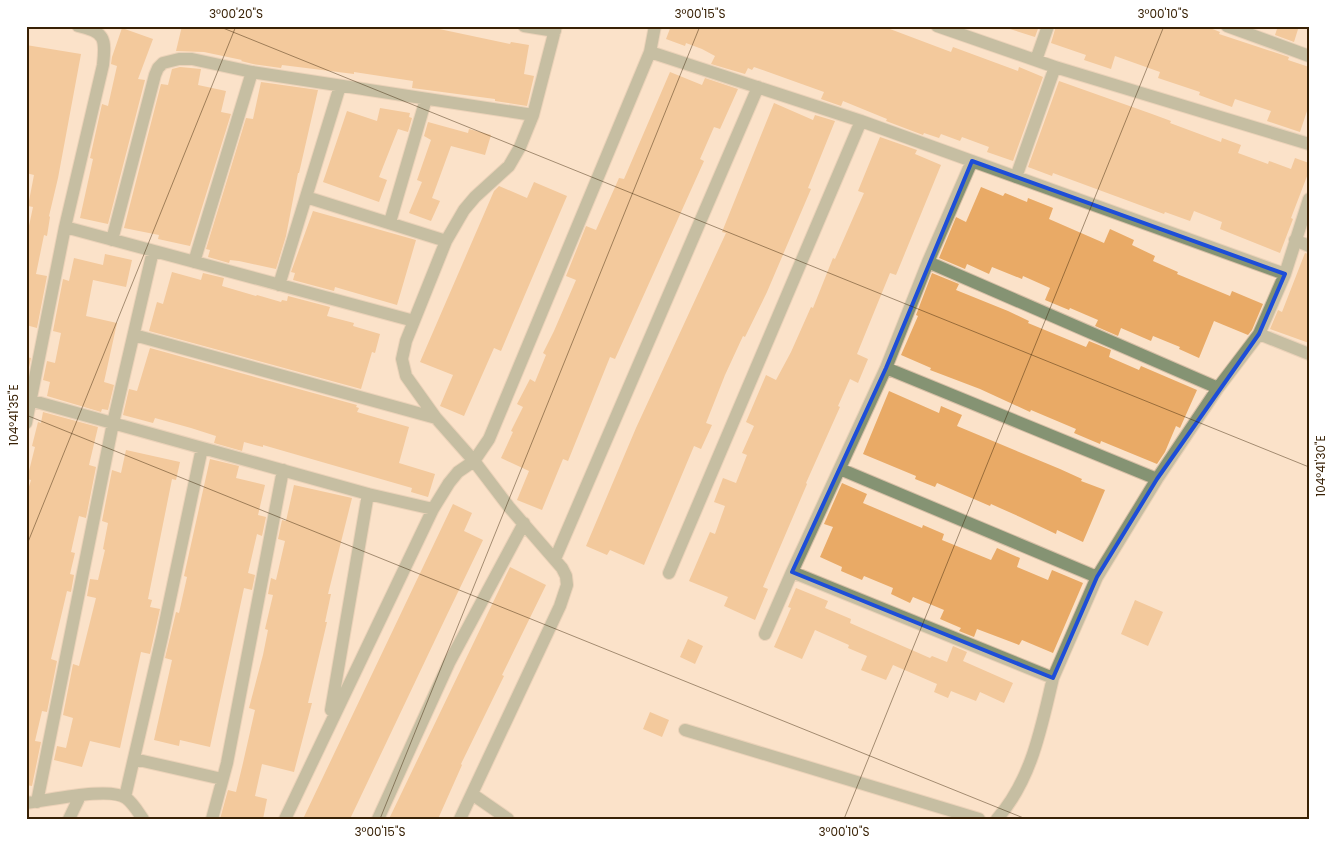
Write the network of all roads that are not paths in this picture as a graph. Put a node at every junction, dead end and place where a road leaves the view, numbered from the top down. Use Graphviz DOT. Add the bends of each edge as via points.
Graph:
graph roads {
  1 [pos="78,26"];
  2 [pos="524,26"];
  3 [pos="655,26"];
  4 [pos="1048,26"];
  5 [pos="1227,26"];
  6 [pos="942,27"];
  7 [pos="555,29"];
  8 [pos="650,52"];
  9 [pos="1309,56"];
  10 [pos="1036,60"];
  11 [pos="1055,66"];
  12 [pos="252,72"];
  13 [pos="340,86"];
  14 [pos="758,87"];
  15 [pos="426,99"];
  16 [pos="533,115"];
  17 [pos="861,121"];
  18 [pos="1309,144"];
  19 [pos="972,161"];
  20 [pos="1016,176"];
  21 [pos="306,197"];
  22 [pos="1309,199"];
  23 [pos="390,222"];
  24 [pos="65,227"];
  25 [pos="112,240"];
  26 [pos="1295,240"];
  27 [pos="446,241"];
  28 [pos="1309,246"];
  29 [pos="153,251"];
  30 [pos="194,262"];
  31 [pos="928,262"];
  32 [pos="1285,274"];
  33 [pos="279,285"];
  34 [pos="414,322"];
  35 [pos="1259,334"];
  36 [pos="134,335"];
  37 [pos="1309,354"];
  38 [pos="886,368"];
  39 [pos="1218,388"];
  40 [pos="28,400"];
  41 [pos="436,418"];
  42 [pos="26,423"];
  43 [pos="113,423"];
  44 [pos="202,448"];
  45 [pos="474,461"];
  46 [pos="840,469"];
  47 [pos="283,470"];
  48 [pos="1156,479"];
  49 [pos="368,494"];
  50 [pos="433,508"];
  51 [pos="524,523"];
  52 [pos="555,560"];
  53 [pos="792,572"];
  54 [pos="669,573"];
  55 [pos="1097,577"];
  56 [pos="765,634"];
  57 [pos="1053,678"];
  58 [pos="329,725"];
  59 [pos="685,730"];
  60 [pos="134,759"];
  61 [pos="222,779"];
  62 [pos="472,794"];
  63 [pos="80,796"];
  64 [pos="125,797"];
  65 [pos="32,802"];
  66 [pos="69,819"];
  67 [pos="144,819"];
  68 [pos="212,819"];
  69 [pos="285,819"];
  70 [pos="378,819"];
  71 [pos="460,819"];
  72 [pos="508,819"];
  73 [pos="979,819"];
  74 [pos="996,819"];
  1 -- 24 [label="street" via="99,32 103,38 104,54"];
  2 -- 7 [label="street"];
  3 -- 8 [label="street"];
  4 -- 10 [label="street"];
  5 -- 9 [label="street"];
  6 -- 10 [label="street"];
  7 -- 16 [label="street"];
  8 -- 14 [label="street"];
  8 -- 45 [label="street" via="489,439"];
  10 -- 11 [label="street"];
  11 -- 18 [label="street"];
  11 -- 20 [label="street"];
  12 -- 13 [label="street"];
  12 -- 25 [label="street" via="179,59 163,63 158,68"];
  12 -- 30 [label="street"];
  13 -- 15 [label="street"];
  13 -- 21 [label="street"];
  14 -- 17 [label="street"];
  14 -- 52 [label="street"];
  15 -- 16 [label="street"];
  15 -- 23 [label="street"];
  16 -- 27 [label="street" via="509,166 475,196"];
  17 -- 19 [label="street"];
  17 -- 54 [label="street"];
  19 -- 20 [label="street"];
  19 -- 31 [label="street"];
  20 -- 32 [label="street"];
  21 -- 23 [label="street"];
  21 -- 33 [label="street"];
  22 -- 26 [label="street"];
  23 -- 27 [label="street"];
  24 -- 25 [label="street"];
  24 -- 40 [label="street"];
  25 -- 29 [label="street"];
  26 -- 28 [label="street"];
  26 -- 32 [label="street"];
  27 -- 34 [label="street"];
  29 -- 30 [label="street"];
  29 -- 36 [label="street"];
  30 -- 33 [label="street"];
  31 -- 38 [label="street"];
  31 -- 39 [label="street"];
  32 -- 35 [label="street"];
  33 -- 34 [label="street"];
  34 -- 41 [label="street" via="402,359 404,368 406,376"];
  35 -- 37 [label="street"];
  35 -- 39 [label="street"];
  36 -- 41 [label="street"];
  36 -- 43 [label="street"];
  38 -- 46 [label="street"];
  38 -- 48 [label="street"];
  39 -- 48 [label="street"];
  40 -- 42 [label="street"];
  40 -- 43 [label="street"];
  41 -- 45 [label="street"];
  43 -- 44 [label="street"];
  43 -- 65 [label="street"];
  44 -- 47 [label="street"];
  44 -- 60 [label="street"];
  45 -- 50 [label="street" via="454,478"];
  45 -- 51 [label="street"];
  46 -- 53 [label="street"];
  46 -- 55 [label="street"];
  47 -- 49 [label="street"];
  47 -- 61 [label="street"];
  48 -- 55 [label="street"];
  49 -- 50 [label="street"];
  49 -- 58 [label="street"];
  50 -- 58 [label="street"];
  51 -- 52 [label="street"];
  51 -- 70 [label="street" via="449,663"];
  52 -- 62 [label="street" via="566,576 567,585 560,606"];
  53 -- 56 [label="street"];
  53 -- 57 [label="street"];
  55 -- 57 [label="street"];
  57 -- 74 [label="street" via="1035,751 1025,776 1009,805"];
  58 -- 69 [label="street"];
  59 -- 73 [label="street"];
  60 -- 61 [label="street"];
  60 -- 64 [label="street"];
  61 -- 68 [label="street"];
  62 -- 71 [label="street"];
  62 -- 72 [label="street"];
  63 -- 64 [label="street"];
  63 -- 65 [label="street"];
  63 -- 66 [label="street"];
  64 -- 67 [label="street"];
}
